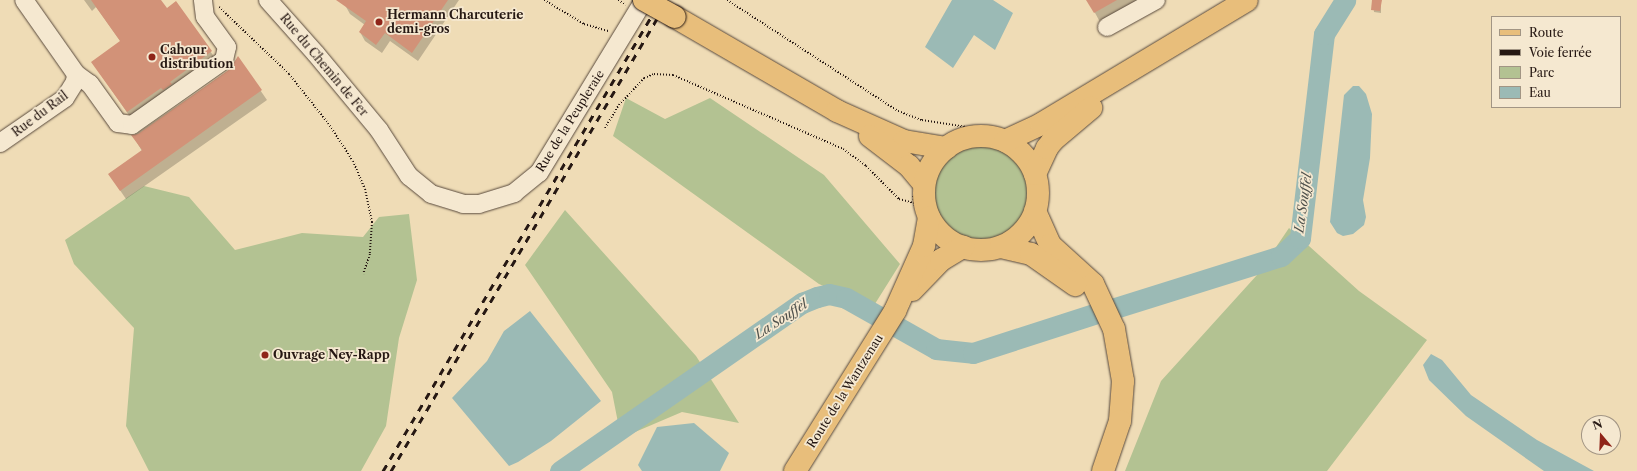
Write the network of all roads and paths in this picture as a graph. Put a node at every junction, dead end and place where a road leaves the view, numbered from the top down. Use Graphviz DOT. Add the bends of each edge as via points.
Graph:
graph roads {
  1 [pos="24,0"];
  2 [pos="268,0"];
  3 [pos="544,0"];
  4 [pos="618,0"];
  5 [pos="727,0"];
  6 [pos="1156,0"];
  7 [pos="1247,0"];
  8 [pos="210,2"];
  9 [pos="638,2"];
  10 [pos="1107,27"];
  11 [pos="1202,28"];
  12 [pos="624,34"];
  13 [pos="76,74"];
  14 [pos="837,111"];
  15 [pos="966,127"];
  16 [pos="605,128"];
  17 [pos="379,130"];
  18 [pos="1005,141"];
  19 [pos="0,143"];
  20 [pos="946,148"];
  21 [pos="1035,174"];
  22 [pos="922,202"];
  23 [pos="1035,211"];
  24 [pos="963,247"];
  25 [pos="1001,247"];
  26 [pos="363,274"];
  27 [pos="1103,306"];
  28 [pos="890,318"];
  29 [pos="795,471"];
  30 [pos="1103,471"];
  1 -- 13 [label="street" via="31,24"];
  2 -- 17 [label="street, Rue du Chemin de Fer" via="312,48"];
  3 -- 12 [label="path" via="584,24"];
  4 -- 9 [label="path"];
  5 -- 15 [label="path" via="898,111 922,120"];
  6 -- 10 [label="street"];
  7 -- 11 [label="main road"];
  8 -- 13 [label="street" via="205,17 227,47 224,60 132,125 118,123 90,84"];
  8 -- 26 [label="path" via="244,28 288,74 328,123 352,161 365,189 372,222 370,254"];
  9 -- 12 [label="street, Rue de la Peupleraie"];
  9 -- 14 [label="main road, bridge" via="674,17"];
  11 -- 18 [label="main road" via="1041,124"];
  11 -- 21 [label="main road" via="1063,130 1046,148"];
  12 -- 17 [label="street, Rue de la Peupleraie" via="556,149 539,173 514,193 479,204 463,204 431,194 409,176"];
  13 -- 19 [label="street, Rue du Rail" via="72,90 65,98"];
  14 -- 20 [label="main road" via="904,141"];
  14 -- 22 [label="main road" via="899,157"];
  16 -- 22 [label="path" via="619,105 644,78 654,74 673,75 842,149 866,166 899,199"];
  18 -- 20 [label="main road" via="993,137 974,137 956,141"];
  18 -- 21 [label="main road" via="1023,154"];
  20 -- 22 [label="main road" via="928,170"];
  21 -- 23 [label="main road" via="1038,192"];
  22 -- 24 [label="main road" via="943,236"];
  22 -- 28 [label="main road, Route de la Wantzenau" via="924,246"];
  23 -- 25 [label="main road" via="1022,233"];
  23 -- 27 [label="main road" via="1050,244 1093,284"];
  24 -- 25 [label="main road" via="988,250"];
  24 -- 28 [label="main road, Route de la Wantzenau" via="929,270"];
  25 -- 27 [label="main road" via="1044,260"];
  27 -- 30 [label="main road" via="1114,329 1123,381 1120,421"];
  28 -- 29 [label="main road, Route de la Wantzenau"];
}
